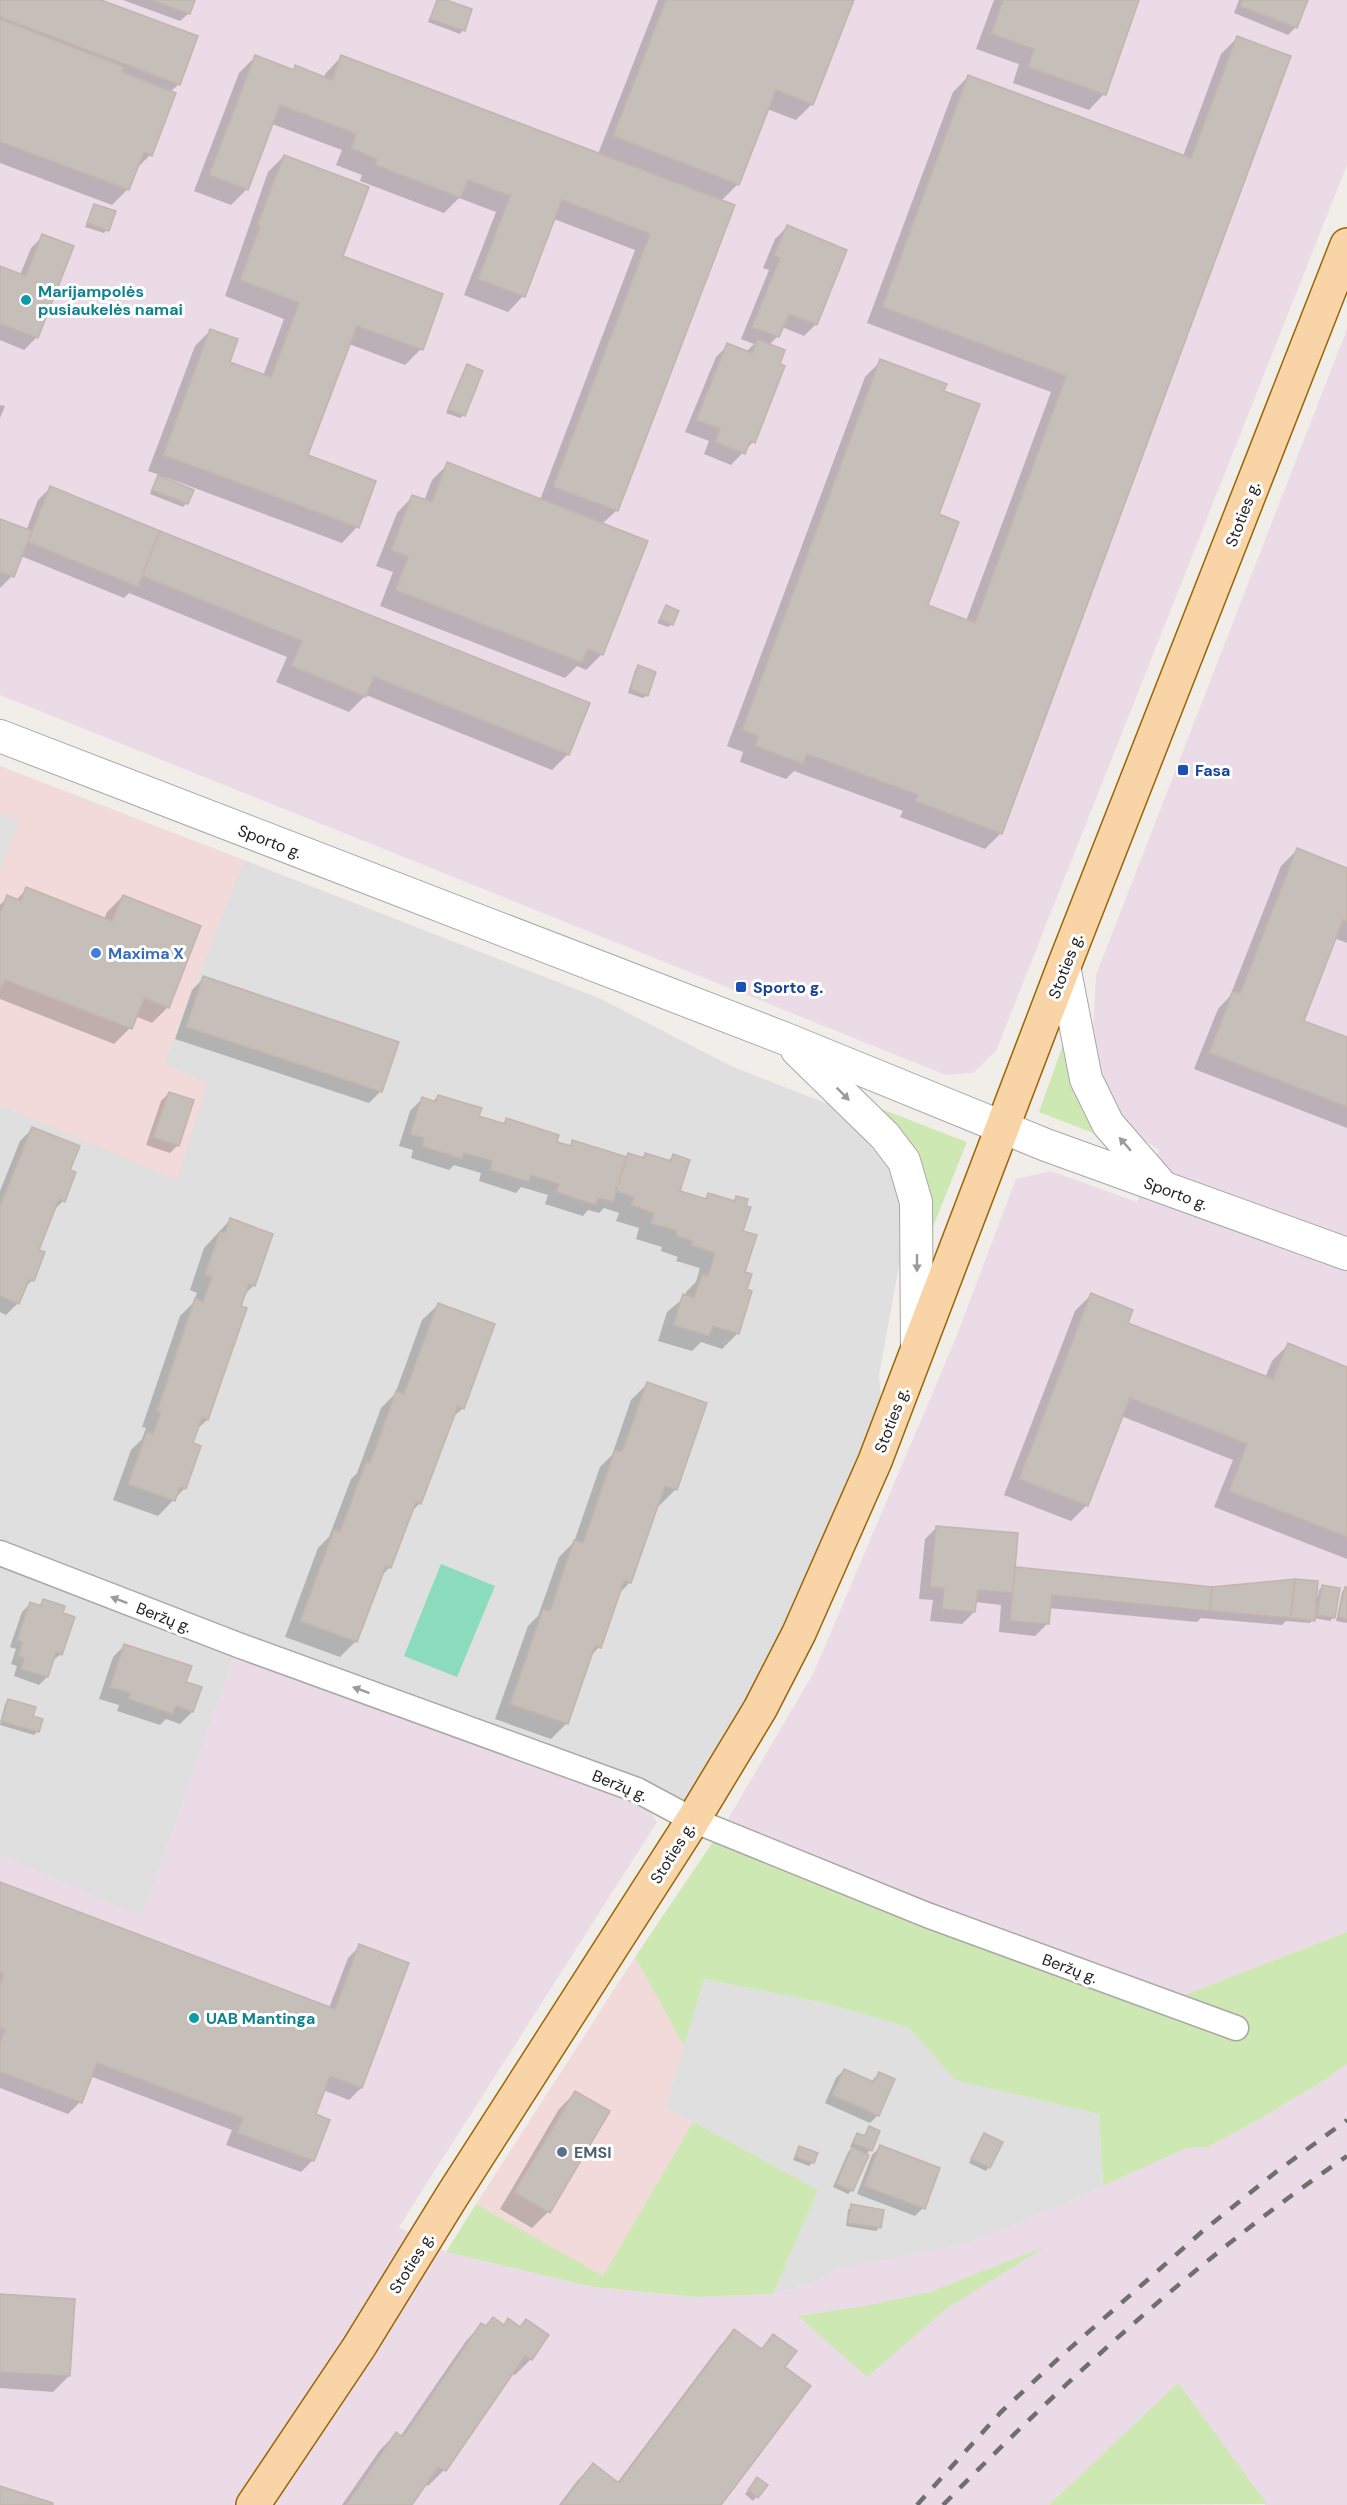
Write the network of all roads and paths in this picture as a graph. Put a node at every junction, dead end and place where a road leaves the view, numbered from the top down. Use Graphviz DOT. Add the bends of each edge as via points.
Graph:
graph roads {
  1 [pos="1347,245"];
  2 [pos="0,736"];
  3 [pos="1064,966"];
  4 [pos="786,1039"];
  5 [pos="1004,1128"];
  6 [pos="1164,1188"];
  7 [pos="1347,1254"];
  8 [pos="917,1351"];
  9 [pos="0,1553"];
  10 [pos="693,1820"];
  11 [pos="1236,2028"];
  12 [pos="253,2505"];
  1 -- 3 [label="main road, Stoties g."];
  2 -- 4 [label="street, Sporto g."];
  3 -- 5 [label="main road, Stoties g."];
  6 -- 3 [label="street, one-way" via="1108,1124 1086,1079"];
  4 -- 5 [label="street, Sporto g."];
  4 -- 8 [label="street, one-way" via="885,1136 904,1161 916,1202"];
  5 -- 6 [label="street, Sporto g."];
  5 -- 8 [label="main road, Stoties g."];
  6 -- 7 [label="street, Sporto g."];
  8 -- 10 [label="main road, Stoties g." via="875,1461 799,1633 760,1709"];
  10 -- 9 [label="street, Beržų g., one-way" via="637,1790 227,1641"];
  10 -- 11 [label="street, Beržų g." via="927,1915"];
  10 -- 12 [label="main road, Stoties g." via="359,2347"];
}
